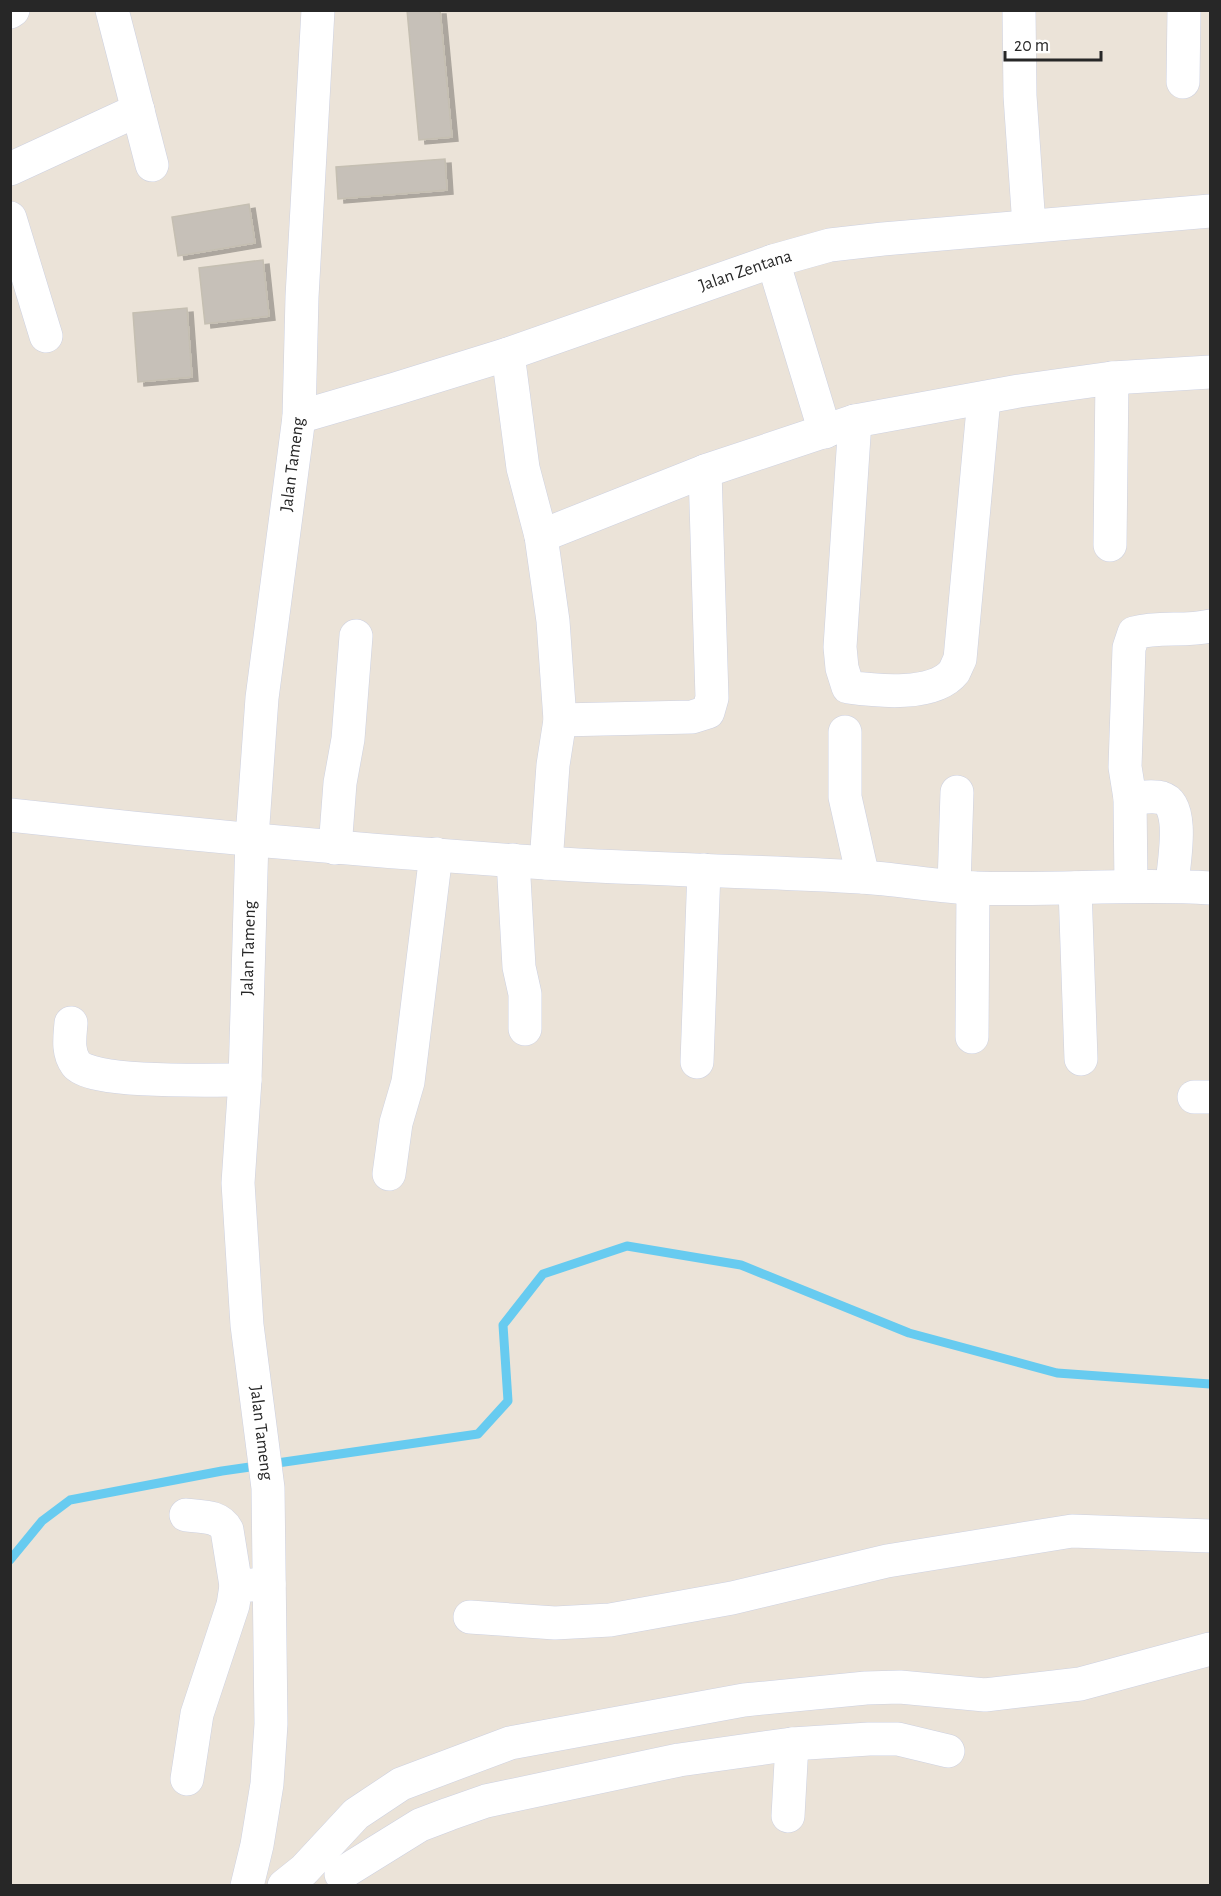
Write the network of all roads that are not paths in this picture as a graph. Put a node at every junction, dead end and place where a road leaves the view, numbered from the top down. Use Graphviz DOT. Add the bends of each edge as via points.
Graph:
graph roads {
  1 [pos="112,10"];
  2 [pos="318,10"];
  3 [pos="1019,10"];
  4 [pos="1184,10"];
  5 [pos="1183,82"];
  6 [pos="138,110"];
  7 [pos="152,165"];
  8 [pos="10,169"];
  9 [pos="1210,211"];
  10 [pos="10,218"];
  11 [pos="1029,226"];
  12 [pos="773,261"];
  13 [pos="46,336"];
  14 [pos="508,354"];
  15 [pos="1210,372"];
  16 [pos="1112,378"];
  17 [pos="984,398"];
  18 [pos="299,417"];
  19 [pos="840,426"];
  20 [pos="705,471"];
  21 [pos="541,536"];
  22 [pos="1110,545"];
  23 [pos="1210,627"];
  24 [pos="356,636"];
  25 [pos="560,720"];
  26 [pos="845,732"];
  27 [pos="957,792"];
  28 [pos="1130,798"];
  29 [pos="10,814"];
  30 [pos="252,838"];
  31 [pos="335,848"];
  32 [pos="436,854"];
  33 [pos="513,860"];
  34 [pos="546,863"];
  35 [pos="704,870"];
  36 [pos="862,877"];
  37 [pos="1172,885"];
  38 [pos="1131,886"];
  39 [pos="963,887"];
  40 [pos="1075,888"];
  41 [pos="1210,888"];
  42 [pos="70,1023"];
  43 [pos="525,1029"];
  44 [pos="972,1037"];
  45 [pos="1081,1059"];
  46 [pos="697,1062"];
  47 [pos="245,1080"];
  48 [pos="389,1174"];
  49 [pos="186,1515"];
  50 [pos="1210,1536"];
  51 [pos="269,1584"];
  52 [pos="236,1586"];
  53 [pos="470,1617"];
  54 [pos="1210,1649"];
  55 [pos="900,1687"];
  56 [pos="898,1739"];
  57 [pos="792,1744"];
  58 [pos="948,1752"];
  59 [pos="187,1779"];
  60 [pos="788,1816"];
  61 [pos="341,1874"];
  62 [pos="247,1886"];
  63 [pos="284,1886"];
  1 -- 6 [label="street"];
  2 -- 18 [label="street, Jalan Tameng"];
  3 -- 11 [label="street"];
  4 -- 5 [label="street"];
  6 -- 7 [label="street"];
  6 -- 8 [label="street"];
  9 -- 11 [label="street, Jalan Zentana"];
  10 -- 13 [label="street"];
  11 -- 12 [label="street, Jalan Zentana" via="830,245"];
  12 -- 14 [label="street, Jalan Zentana"];
  12 -- 19 [label="street"];
  14 -- 18 [label="street, Jalan Zentana"];
  14 -- 21 [label="street" via="523,468"];
  15 -- 16 [label="street"];
  16 -- 17 [label="street"];
  16 -- 22 [label="street"];
  17 -- 19 [label="street"];
  17 -- 19 [label="street" via="960,658 955,671 932,686 881,692 848,687 840,647"];
  18 -- 30 [label="street, Jalan Tameng" via="262,698"];
  19 -- 20 [label="street"];
  20 -- 21 [label="street"];
  20 -- 25 [label="street" via="712,698 708,712 692,717"];
  21 -- 25 [label="street" via="553,621"];
  23 -- 28 [label="street" via="1134,633 1129,648 1125,767"];
  24 -- 31 [label="street"];
  25 -- 34 [label="street"];
  26 -- 36 [label="street" via="845,797"];
  27 -- 39 [label="street"];
  28 -- 37 [label="street" via="1164,798 1171,804 1177,822"];
  28 -- 38 [label="street"];
  29 -- 30 [label="street"];
  30 -- 31 [label="street"];
  30 -- 47 [label="street, Jalan Tameng"];
  31 -- 32 [label="street"];
  32 -- 33 [label="street"];
  32 -- 48 [label="street" via="408,1082 396,1123"];
  33 -- 34 [label="street"];
  33 -- 43 [label="street"];
  34 -- 35 [label="street"];
  35 -- 36 [label="street"];
  35 -- 46 [label="street"];
  36 -- 39 [label="street"];
  37 -- 38 [label="street"];
  37 -- 41 [label="street"];
  38 -- 40 [label="street"];
  39 -- 40 [label="street"];
  39 -- 44 [label="street"];
  40 -- 45 [label="street"];
  42 -- 47 [label="street" via="71,1056 91,1073 144,1079"];
  47 -- 51 [label="street, Jalan Tameng" via="238,1183 247,1324 268,1488"];
  49 -- 52 [label="street" via="223,1522"];
  50 -- 53 [label="street" via="1072,1532 887,1561 732,1598 610,1620 555,1623"];
  51 -- 52 [label="street"];
  51 -- 62 [label="street, Jalan Tameng" via="271,1724 267,1784"];
  52 -- 59 [label="street" via="197,1714"];
  54 -- 55 [label="street" via="1068,1685 985,1695"];
  55 -- 56 [label="street"];
  55 -- 63 [label="street" via="744,1700 510,1743 401,1784 356,1814"];
  56 -- 57 [label="street"];
  56 -- 58 [label="street"];
  57 -- 60 [label="street"];
  57 -- 61 [label="street" via="679,1760 486,1801 420,1825"];
}
